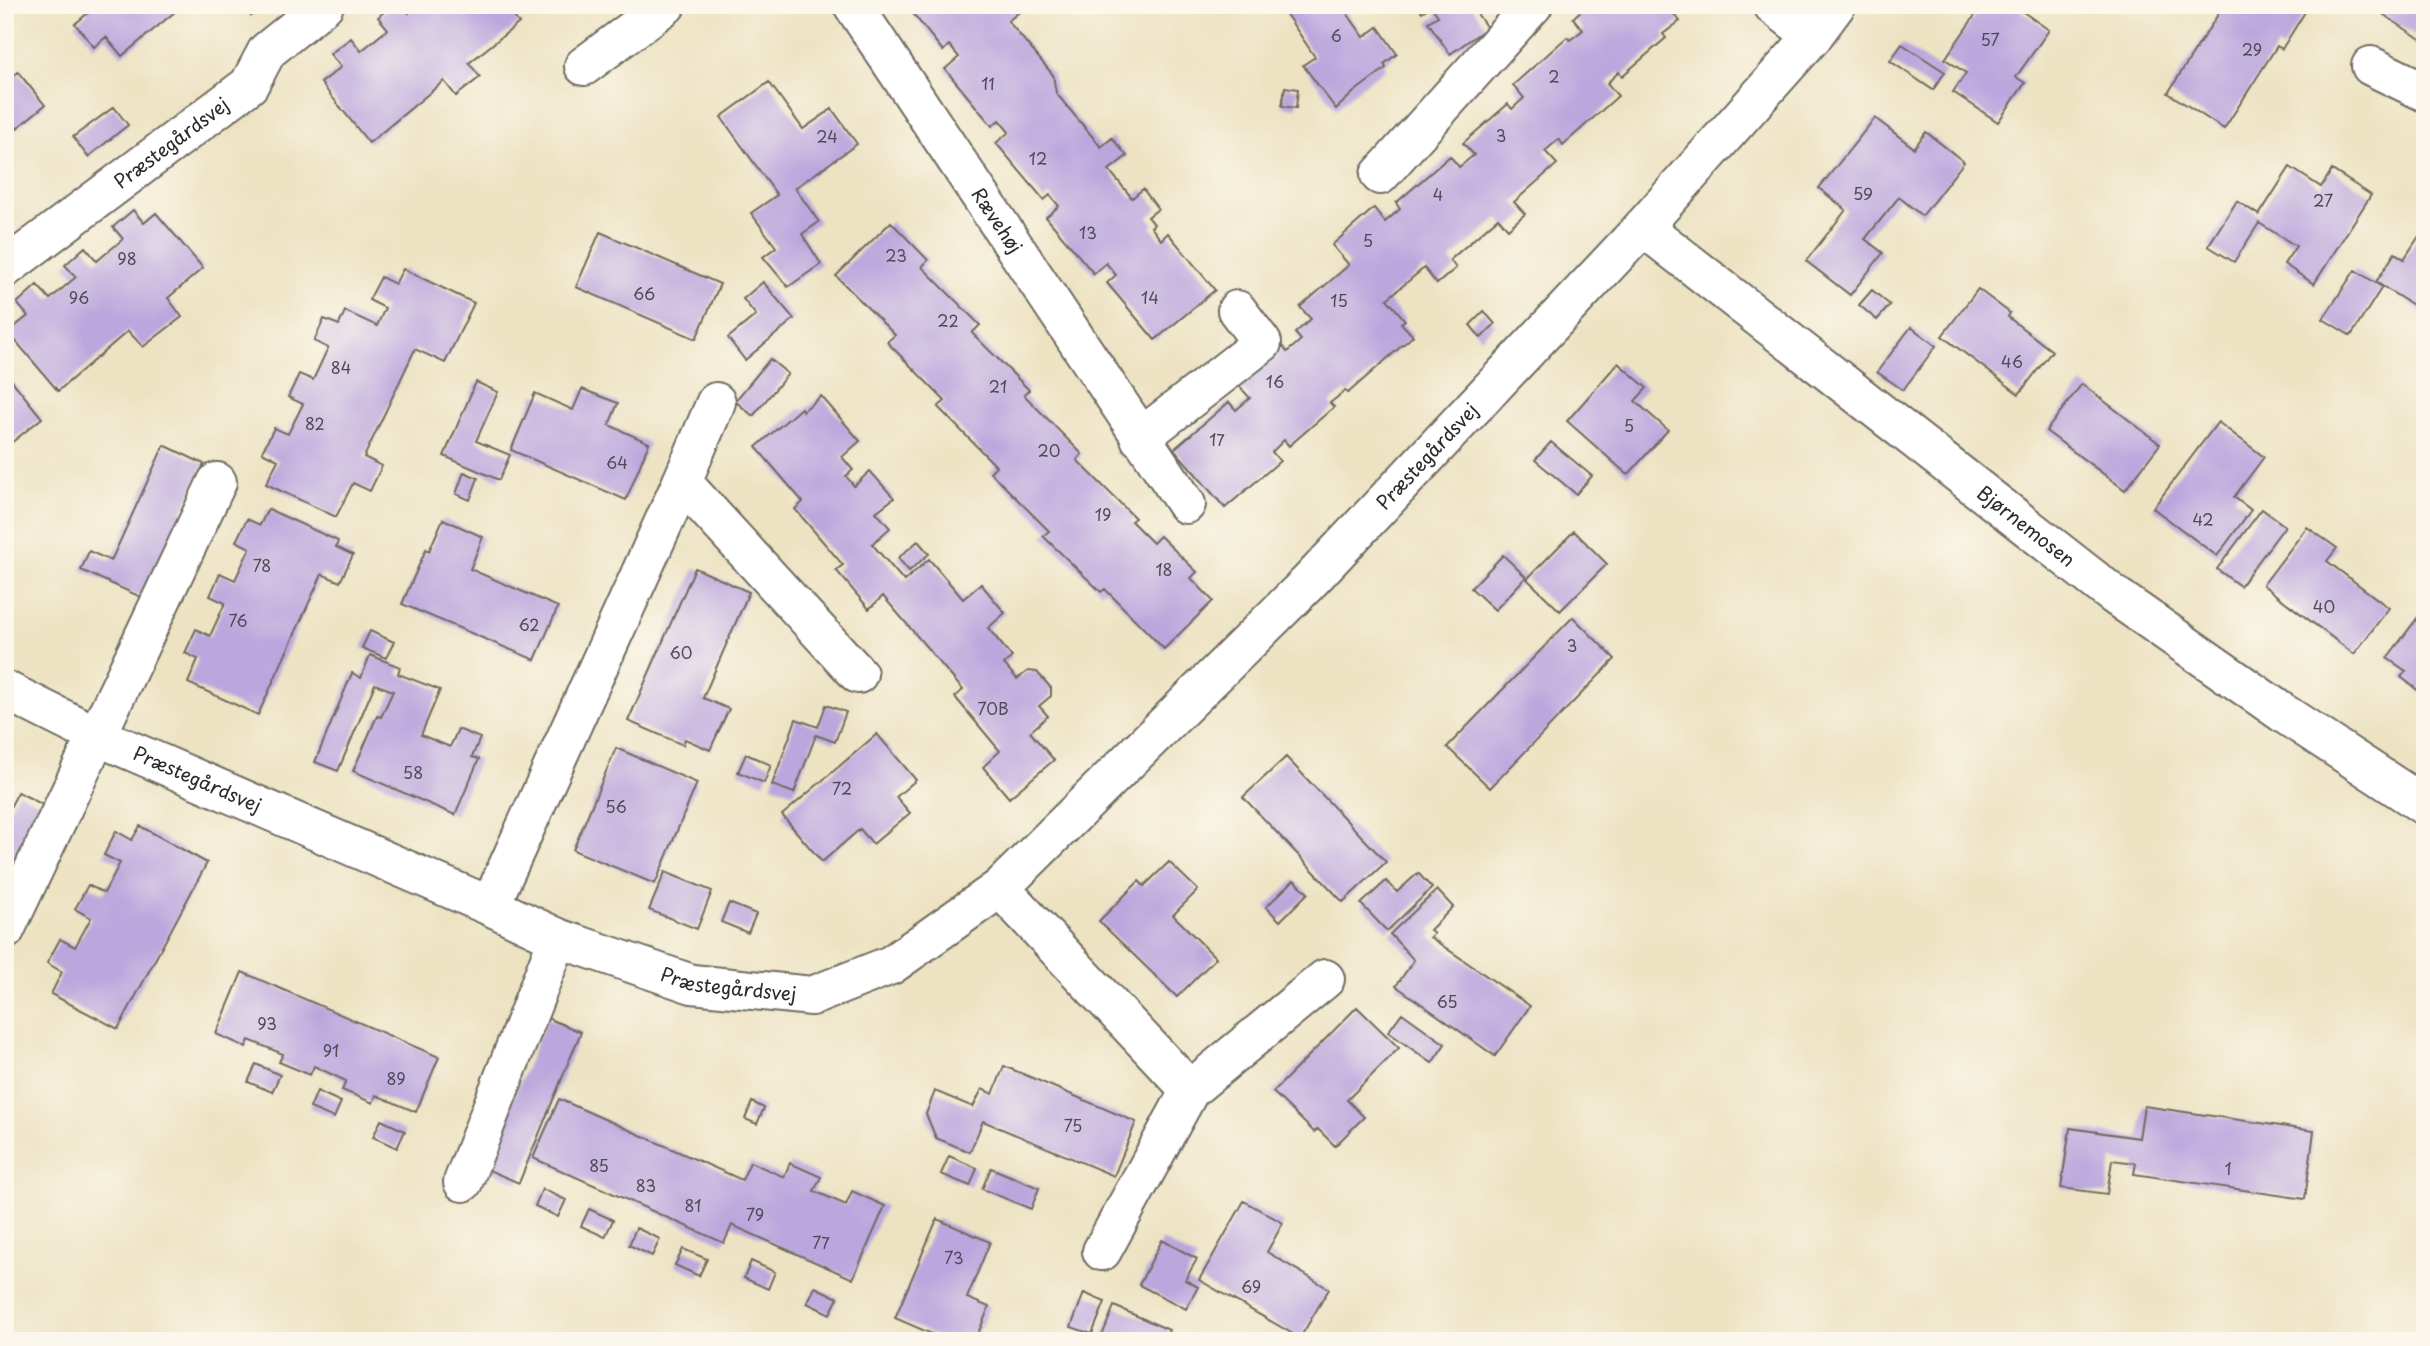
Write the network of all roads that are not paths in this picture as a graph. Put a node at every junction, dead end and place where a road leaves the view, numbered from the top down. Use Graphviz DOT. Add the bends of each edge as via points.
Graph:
graph roads {
  1 [pos="324,5"];
  2 [pos="666,5"];
  3 [pos="853,5"];
  4 [pos="1532,5"];
  5 [pos="1773,5"];
  6 [pos="1836,5"];
  7 [pos="1813,36"];
  8 [pos="584,66"];
  9 [pos="2371,66"];
  10 [pos="2425,92"];
  11 [pos="1380,175"];
  12 [pos="1643,227"];
  13 [pos="5,268"];
  14 [pos="1237,310"];
  15 [pos="716,402"];
  16 [pos="1140,438"];
  17 [pos="216,482"];
  18 [pos="682,482"];
  19 [pos="1186,504"];
  20 [pos="858,674"];
  21 [pos="5,690"];
  22 [pos="97,736"];
  23 [pos="2425,806"];
  24 [pos="1000,888"];
  25 [pos="490,905"];
  26 [pos="5,930"];
  27 [pos="558,938"];
  28 [pos="1325,979"];
  29 [pos="1190,1090"];
  30 [pos="463,1182"];
  31 [pos="1102,1251"];
  1 -- 13 [label="street, Præstegårdsvej" via="267,51 248,85"];
  2 -- 8 [label="street"];
  3 -- 16 [label="street, Rævehøj"];
  4 -- 11 [label="street"];
  5 -- 7 [label="street"];
  6 -- 7 [label="street, Præstegårdsvej"];
  7 -- 12 [label="street, Præstegårdsvej"];
  9 -- 10 [label="street"];
  12 -- 23 [label="street, Bjørnemosen" via="2114,595"];
  12 -- 24 [label="street, Præstegårdsvej" via="1309,582"];
  14 -- 16 [label="street" via="1262,343"];
  15 -- 18 [label="street"];
  16 -- 19 [label="street, Rævehøj"];
  17 -- 22 [label="street"];
  18 -- 20 [label="street"];
  18 -- 25 [label="street"];
  21 -- 22 [label="street, Præstegårdsvej"];
  22 -- 25 [label="street, Præstegårdsvej"];
  22 -- 26 [label="street"];
  24 -- 27 [label="street, Præstegårdsvej" via="891,965 812,996 692,984"];
  24 -- 29 [label="street"];
  25 -- 27 [label="street, Præstegårdsvej"];
  27 -- 30 [label="street"];
  28 -- 29 [label="street"];
  29 -- 31 [label="street"];
}
